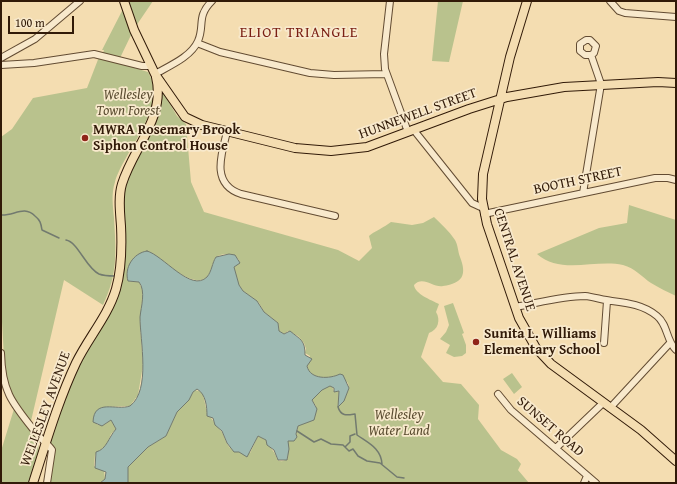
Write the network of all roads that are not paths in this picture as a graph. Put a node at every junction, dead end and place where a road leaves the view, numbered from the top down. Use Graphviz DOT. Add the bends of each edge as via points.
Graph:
graph roads {
  1 [pos="80,1"];
  2 [pos="124,1"];
  3 [pos="212,1"];
  4 [pos="390,1"];
  5 [pos="527,1"];
  6 [pos="610,1"];
  7 [pos="676,17"];
  8 [pos="197,43"];
  9 [pos="591,56"];
  10 [pos="1,58"];
  11 [pos="1,65"];
  12 [pos="151,66"];
  13 [pos="155,74"];
  14 [pos="386,74"];
  15 [pos="676,83"];
  16 [pos="602,84"];
  17 [pos="500,99"];
  18 [pos="411,130"];
  19 [pos="227,132"];
  20 [pos="676,180"];
  21 [pos="583,193"];
  22 [pos="484,211"];
  23 [pos="335,216"];
  24 [pos="607,300"];
  25 [pos="515,307"];
  26 [pos="670,342"];
  27 [pos="604,343"];
  28 [pos="676,350"];
  29 [pos="1,353"];
  30 [pos="498,394"];
  31 [pos="607,405"];
  32 [pos="46,445"];
  33 [pos="556,448"];
  34 [pos="676,461"];
  35 [pos="588,476"];
  36 [pos="33,483"];
  37 [pos="47,483"];
  38 [pos="584,483"];
  39 [pos="596,483"];
  1 -- 10 [label="street" via="35,40"];
  2 -- 12 [label="main road, HUNNEWELL STREET"];
  3 -- 8 [label="street" via="203,13"];
  4 -- 14 [label="street" via="384,54"];
  5 -- 17 [label="main road, CENTRAL AVENUE"];
  6 -- 7 [label="street" via="619,11 625,13"];
  8 -- 13 [label="street" via="185,55"];
  8 -- 14 [label="street" via="220,52 310,73"];
  9 -- 16 [label="street"];
  11 -- 12 [label="street" via="28,64 94,54"];
  12 -- 13 [label="main road, HUNNEWELL STREET"];
  13 -- 19 [label="main road, HUNNEWELL STREET" via="185,117 195,123"];
  13 -- 32 [label="main road, WELLESLEY AVENUE" via="158,92 156,110 120,191 121,262 115,293 75,365"];
  14 -- 18 [label="street"];
  15 -- 16 [label="main road, HUNNEWELL STREET"];
  16 -- 17 [label="main road, HUNNEWELL STREET" via="564,87"];
  16 -- 21 [label="street"];
  17 -- 18 [label="main road, HUNNEWELL STREET"];
  17 -- 22 [label="main road, CENTRAL AVENUE" via="483,176"];
  18 -- 19 [label="main road, HUNNEWELL STREET" via="367,147 331,151 295,148"];
  18 -- 22 [label="street" via="471,202"];
  19 -- 23 [label="street" via="220,167 223,178 233,190"];
  20 -- 21 [label="street, BOOTH STREET" via="655,178"];
  21 -- 22 [label="street, BOOTH STREET"];
  22 -- 25 [label="main road, CENTRAL AVENUE"];
  24 -- 25 [label="street" via="586,296"];
  24 -- 26 [label="street" via="633,304 652,313 663,322"];
  24 -- 27 [label="street"];
  25 -- 31 [label="main road, CENTRAL AVENUE" via="526,334 544,357"];
  26 -- 28 [label="street"];
  26 -- 31 [label="street"];
  29 -- 32 [label="street" via="2,375 7,392"];
  30 -- 33 [label="street, SUNSET ROAD" via="511,410"];
  31 -- 33 [label="street"];
  31 -- 34 [label="main road, CENTRAL AVENUE"];
  32 -- 36 [label="main road, WELLESLEY AVENUE"];
  32 -- 37 [label="street" via="51,460"];
  33 -- 35 [label="street, SUNSET ROAD"];
  35 -- 38 [label="street, SUNSET ROAD"];
  35 -- 39 [label="street, SUNSET ROAD"];
}
